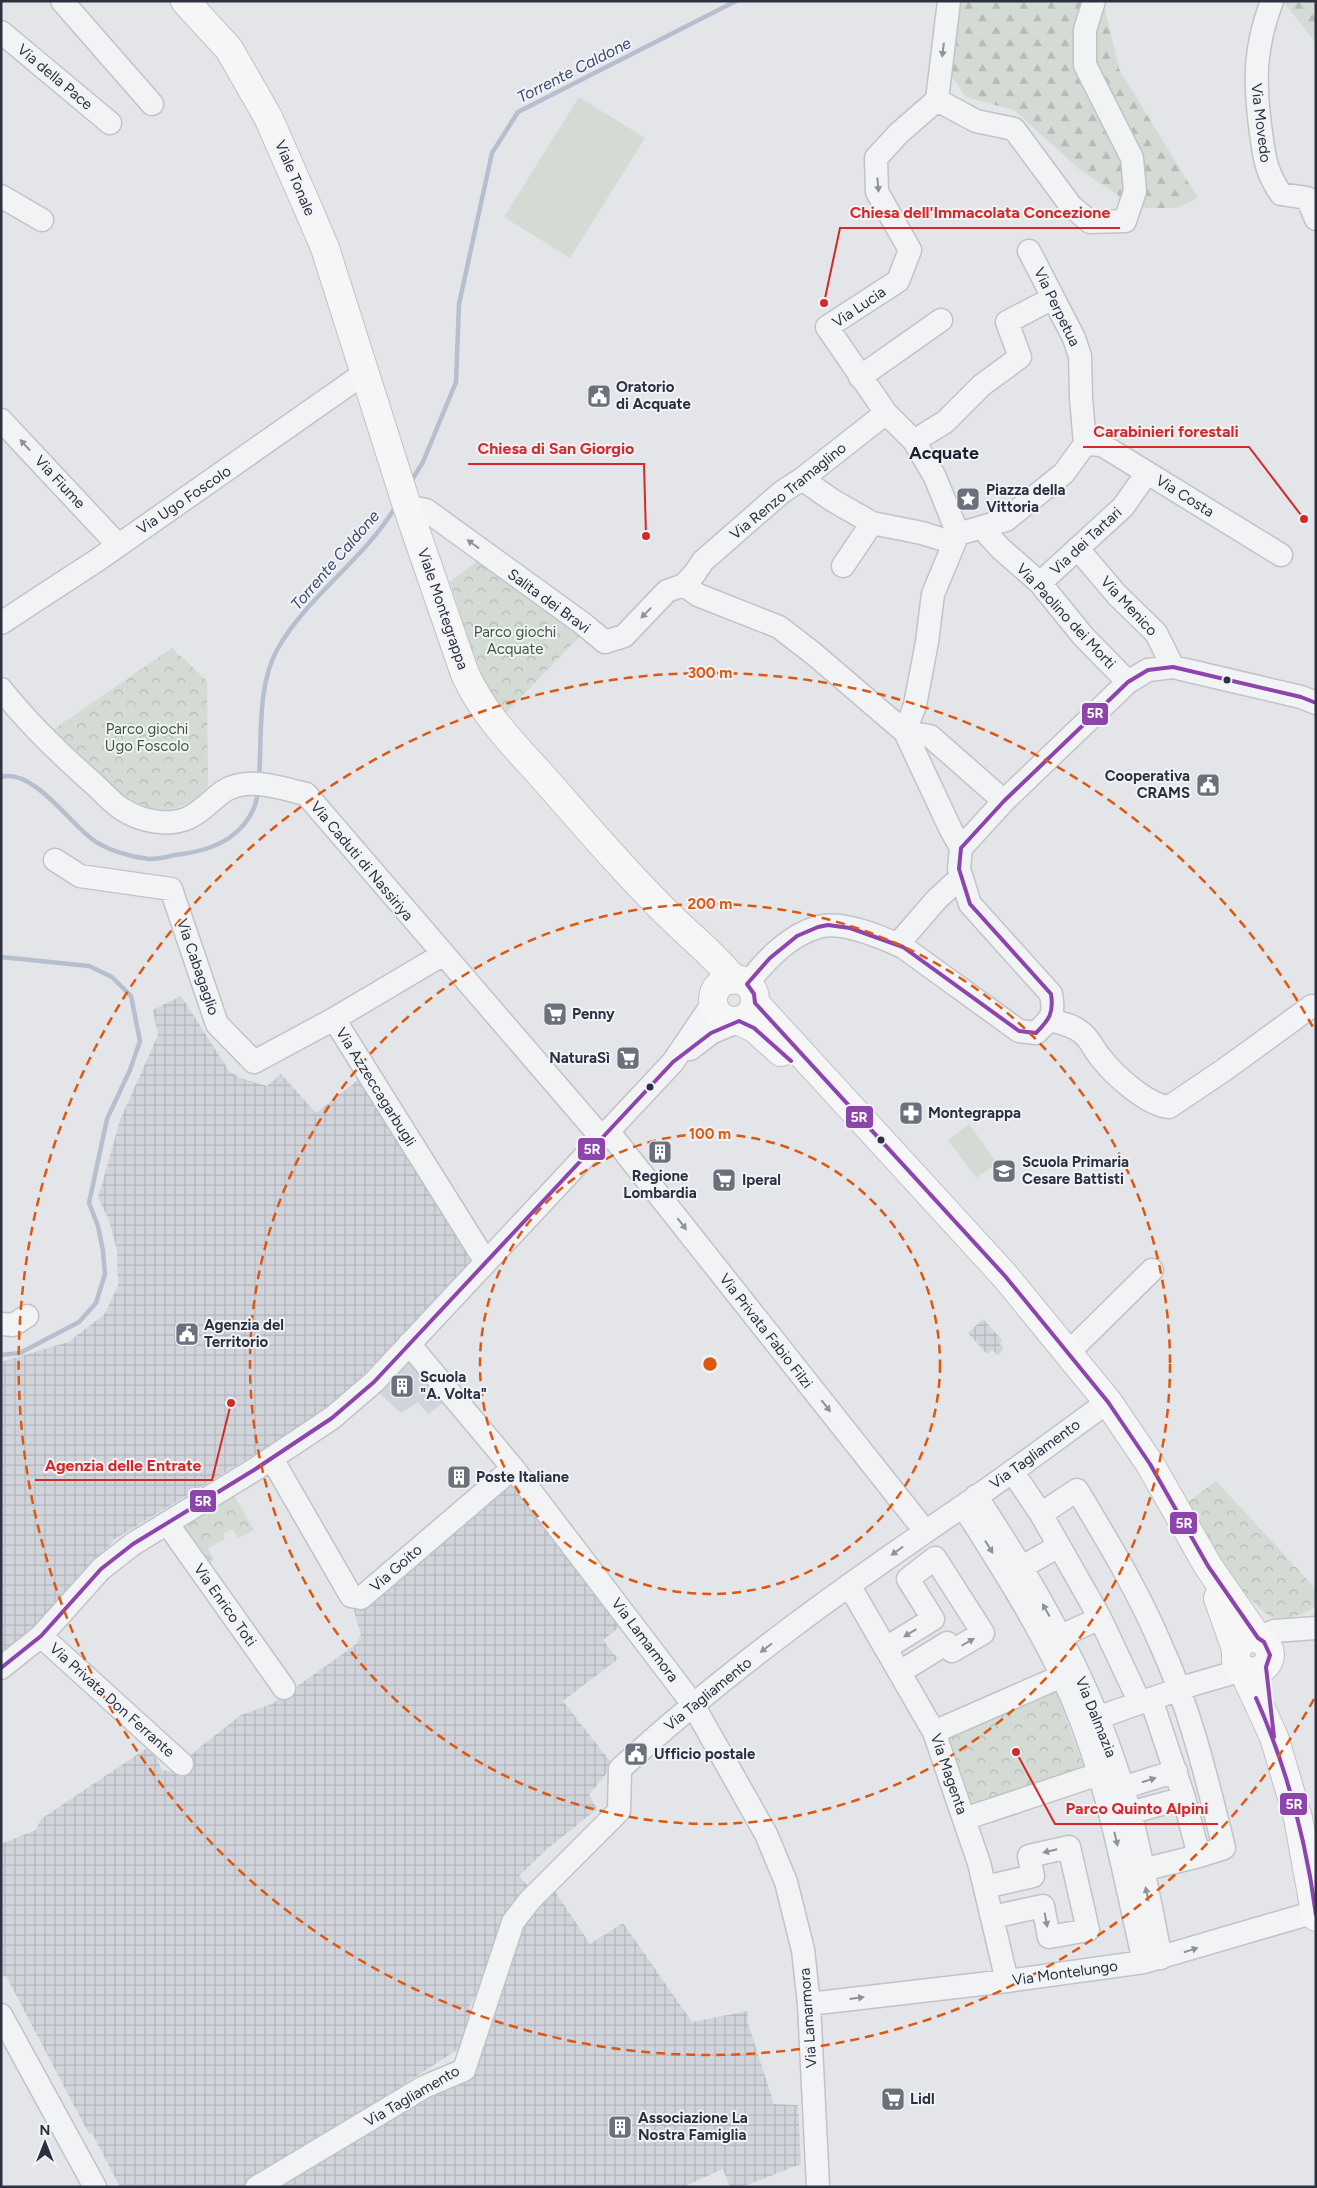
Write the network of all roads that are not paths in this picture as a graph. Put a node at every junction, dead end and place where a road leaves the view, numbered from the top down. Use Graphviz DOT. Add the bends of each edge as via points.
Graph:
graph roads {
  1 [pos="62,1"];
  2 [pos="185,1"];
  3 [pos="949,1"];
  4 [pos="1094,1"];
  5 [pos="1272,1"];
  6 [pos="1,32"];
  7 [pos="937,100"];
  8 [pos="152,104"];
  9 [pos="110,123"];
  10 [pos="1,196"];
  11 [pos="1316,219"];
  12 [pos="42,220"];
  13 [pos="1029,251"];
  14 [pos="1052,298"];
  15 [pos="941,320"];
  16 [pos="366,374"];
  17 [pos="860,377"];
  18 [pos="886,413"];
  19 [pos="1,420"];
  20 [pos="914,441"];
  21 [pos="1085,444"];
  22 [pos="1146,473"];
  23 [pos="802,479"];
  24 [pos="408,507"];
  25 [pos="872,523"];
  26 [pos="982,528"];
  27 [pos="956,539"];
  28 [pos="118,545"];
  29 [pos="1078,549"];
  30 [pos="1281,555"];
  31 [pos="843,566"];
  32 [pos="690,579"];
  33 [pos="1040,583"];
  34 [pos="1,623"];
  35 [pos="1173,667"];
  36 [pos="1128,682"];
  37 [pos="1,689"];
  38 [pos="1316,702"];
  39 [pos="905,732"];
  40 [pos="1004,801"];
  41 [pos="961,848"];
  42 [pos="54,860"];
  43 [pos="961,876"];
  44 [pos="898,944"];
  45 [pos="442,955"];
  46 [pos="734,998"];
  47 [pos="1312,1006"];
  48 [pos="334,1019"];
  49 [pos="1050,1020"];
  50 [pos="673,1062"];
  51 [pos="605,1135"];
  52 [pos="486,1262"];
  53 [pos="1152,1270"];
  54 [pos="27,1316"];
  55 [pos="1,1324"];
  56 [pos="409,1344"];
  57 [pos="1068,1353"];
  58 [pos="1108,1402"];
  59 [pos="272,1459"];
  60 [pos="513,1468"];
  61 [pos="1012,1471"];
  62 [pos="970,1501"];
  63 [pos="1041,1514"];
  64 [pos="167,1522"];
  65 [pos="925,1531"];
  66 [pos="1059,1546"];
  67 [pos="1022,1567"];
  68 [pos="849,1585"];
  69 [pos="1100,1618"];
  70 [pos="1307,1628"];
  71 [pos="41,1636"];
  72 [pos="1061,1636"];
  73 [pos="886,1648"];
  74 [pos="1254,1656"];
  75 [pos="1,1668"];
  76 [pos="900,1672"];
  77 [pos="1062,1676"];
  78 [pos="1185,1687"];
  79 [pos="284,1688"];
  80 [pos="1146,1701"];
  81 [pos="692,1703"];
  82 [pos="1090,1720"];
  83 [pos="934,1732"];
  84 [pos="182,1764"];
  85 [pos="1176,1772"];
  86 [pos="1099,1774"];
  87 [pos="1122,1788"];
  88 [pos="1184,1798"];
  89 [pos="1129,1813"];
  90 [pos="964,1818"];
  91 [pos="1199,1856"];
  92 [pos="1142,1870"];
  93 [pos="985,1887"];
  94 [pos="1315,1912"];
  95 [pos="992,1917"];
  96 [pos="1316,1917"];
  97 [pos="1152,1960"];
  98 [pos="1007,1981"];
  99 [pos="809,2004"];
  100 [pos="1,2014"];
  101 [pos="95,2187"];
  102 [pos="257,2187"];
  103 [pos="818,2187"];
  1 -- 8 [label="street"];
  2 -- 16 [label="main road, Viale Tonale" via="229,49 268,117 325,248"];
  3 -- 7 [label="street, one-way"];
  4 -- 7 [label="street" via="1085,30 1085,65 1132,158 1136,191 1125,221 1090,222 1072,206 1014,129 976,121"];
  5 -- 11 [label="street, Via Movedo" via="1258,43 1255,68 1264,155 1269,177 1281,194 1307,198"];
  6 -- 9 [label="street, Via della Pace"];
  7 -- 17 [label="street, Via Lucia, one-way" via="876,158 877,192 910,250 898,281 828,327"];
  10 -- 12 [label="street"];
  13 -- 14 [label="street, Via Perpetua"];
  14 -- 20 [label="street" via="1007,322 1020,357 982,385 945,422"];
  14 -- 21 [label="street, Via Perpetua" via="1080,356"];
  15 -- 17 [label="street"];
  16 -- 24 [label="main road, Viale Montegrappa"];
  16 -- 28 [label="street, Via Ugo Foscolo"];
  17 -- 18 [label="street, Via Lucia"];
  18 -- 20 [label="street"];
  18 -- 23 [label="street, Via Renzo Tramaglino"];
  28 -- 19 [label="street, Via Fiume, one-way"];
  20 -- 27 [label="street" via="935,477"];
  21 -- 22 [label="street, Via Costa" via="1102,446"];
  21 -- 26 [label="street" via="1064,473 1006,520"];
  22 -- 29 [label="street, Via dei Tartari" via="1123,507"];
  22 -- 30 [label="street, Via Costa"];
  23 -- 25 [label="street"];
  23 -- 32 [label="street, Via Renzo Tramaglino" via="782,492 703,561"];
  32 -- 24 [label="street, Salita dei Bravi, one-way" via="667,591 624,636 605,642 426,510"];
  24 -- 46 [label="main road, Viale Montegrappa" via="465,674 476,697 495,724 678,924 700,962"];
  25 -- 27 [label="street"];
  25 -- 31 [label="street"];
  26 -- 27 [label="street"];
  26 -- 33 [label="street, Via Paolino dei Morti"];
  27 -- 39 [label="street" via="933,594 915,705"];
  28 -- 34 [label="street, Via Ugo Foscolo"];
  29 -- 33 [label="street, Via dei Tartari"];
  29 -- 35 [label="street, Via Menico" via="1117,595 1156,633"];
  32 -- 39 [label="street" via="698,595 779,627"];
  33 -- 36 [label="street, Via Paolino dei Morti" via="1083,636"];
  35 -- 36 [label="street" via="1148,670"];
  35 -- 38 [label="street"];
  36 -- 40 [label="street"];
  37 -- 45 [label="street, Via Caduti di Nassiriya" via="23,716 84,775 122,809 140,818 161,822 187,819 225,791 243,784 306,794"];
  39 -- 40 [label="street" via="930,736"];
  39 -- 41 [label="street"];
  40 -- 41 [label="street"];
  41 -- 43 [label="street"];
  42 -- 48 [label="street, Via Cabagaglio" via="80,876 171,889 217,1024 254,1062"];
  43 -- 44 [label="street"];
  43 -- 49 [label="street" via="970,904 1051,994 1054,1009"];
  44 -- 46 [label="street" via="855,929 819,926 791,940 768,958"];
  44 -- 49 [label="street" via="1019,1031 1036,1033"];
  45 -- 48 [label="street, Via Azzeccagarbugli"];
  45 -- 51 [label="street, Via Caduti di Nassiriya"];
  46 -- 50 [label="street"];
  46 -- 50 [label="street" via="711,1033"];
  46 -- 57 [label="main road, Viale Montegrappa" via="897,1160 1005,1276"];
  47 -- 49 [label="street" via="1169,1107 1157,1105 1125,1082 1079,1031"];
  48 -- 52 [label="street, Via Azzeccagarbugli"];
  50 -- 51 [label="street"];
  51 -- 52 [label="street"];
  51 -- 65 [label="street, Via Privata Fabio Filzi, one-way"];
  52 -- 56 [label="street"];
  53 -- 57 [label="street"];
  54 -- 55 [label="street" via="13,1325"];
  56 -- 59 [label="street" via="374,1382 332,1418"];
  56 -- 60 [label="street, Via Lamarmora"];
  57 -- 58 [label="main road, Viale Montegrappa"];
  58 -- 61 [label="street, Via Tagliamento"];
  58 -- 74 [label="main road, Viale Montegrappa" via="1150,1464"];
  59 -- 60 [label="street, Via Goito" via="351,1596 361,1598"];
  59 -- 64 [label="street"];
  60 -- 81 [label="street, Via Lamarmora"];
  61 -- 62 [label="street, Via Tagliamento"];
  61 -- 63 [label="street"];
  62 -- 65 [label="street, Via Tagliamento"];
  62 -- 67 [label="street, Via Dalmazia"];
  62 -- 77 [label="street, Via Dalmazia, one-way"];
  63 -- 66 [label="street"];
  63 -- 78 [label="street" via="1077,1490 1134,1587"];
  64 -- 71 [label="street" via="101,1569"];
  64 -- 79 [label="street, Via Enrico Toti"];
  65 -- 68 [label="street, Via Tagliamento, one-way"];
  66 -- 67 [label="street"];
  66 -- 69 [label="street"];
  72 -- 67 [label="street, Via Dalmazia, one-way"];
  68 -- 73 [label="street, Via Magenta"];
  68 -- 81 [label="street, Via Tagliamento, one-way"];
  69 -- 72 [label="street"];
  69 -- 80 [label="street"];
  70 -- 74 [label="street" via="1274,1631"];
  71 -- 75 [label="street"];
  71 -- 84 [label="street, Via Privata Don Ferrante"];
  72 -- 82 [label="street, Via Dalmazia"];
  73 -- 76 [label="street, Via Magenta"];
  76 -- 73 [label="street, one-way" via="947,1643 952,1651 983,1633 935,1558 908,1579 932,1619"];
  74 -- 78 [label="street"];
  74 -- 94 [label="main road, Viale Montegrappa" via="1298,1818"];
  76 -- 83 [label="street, Via Magenta"];
  77 -- 82 [label="street, Via Dalmazia"];
  77 -- 83 [label="street"];
  78 -- 80 [label="street"];
  78 -- 91 [label="street" via="1224,1848"];
  80 -- 82 [label="street"];
  80 -- 85 [label="street"];
  81 -- 99 [label="street, Via Lamarmora" via="766,1834 786,1882 803,1950"];
  81 -- 102 [label="street, Via Tagliamento" via="620,1769 619,1811 530,1900 513,1922 464,2070 424,2087"];
  82 -- 86 [label="street, Via Dalmazia"];
  82 -- 87 [label="street, Via Dalmazia"];
  83 -- 90 [label="street, Via Magenta"];
  87 -- 85 [label="street, one-way"];
  85 -- 88 [label="street"];
  86 -- 90 [label="street"];
  86 -- 97 [label="street, Via Dalmazia, one-way"];
  87 -- 89 [label="street, Via Dalmazia"];
  88 -- 89 [label="street"];
  88 -- 91 [label="street"];
  89 -- 92 [label="street, Via Dalmazia"];
  90 -- 93 [label="street, Via Magenta"];
  91 -- 92 [label="street"];
  97 -- 92 [label="street, Via Dalmazia, one-way"];
  93 -- 95 [label="street, Via Magenta"];
  95 -- 93 [label="street, one-way" via="1043,1906 1049,1937 1088,1930 1070,1847 1028,1856 1033,1876"];
  94 -- 96 [label="main road, Viale Montegrappa"];
  97 -- 94 [label="street, Via Montelungo, one-way"];
  95 -- 98 [label="street, Via Magenta"];
  97 -- 98 [label="street, Via Montelungo"];
  99 -- 98 [label="street, Via Montelungo, one-way"];
  99 -- 103 [label="street, Via Lamarmora"];
  100 -- 101 [label="street"];
}
